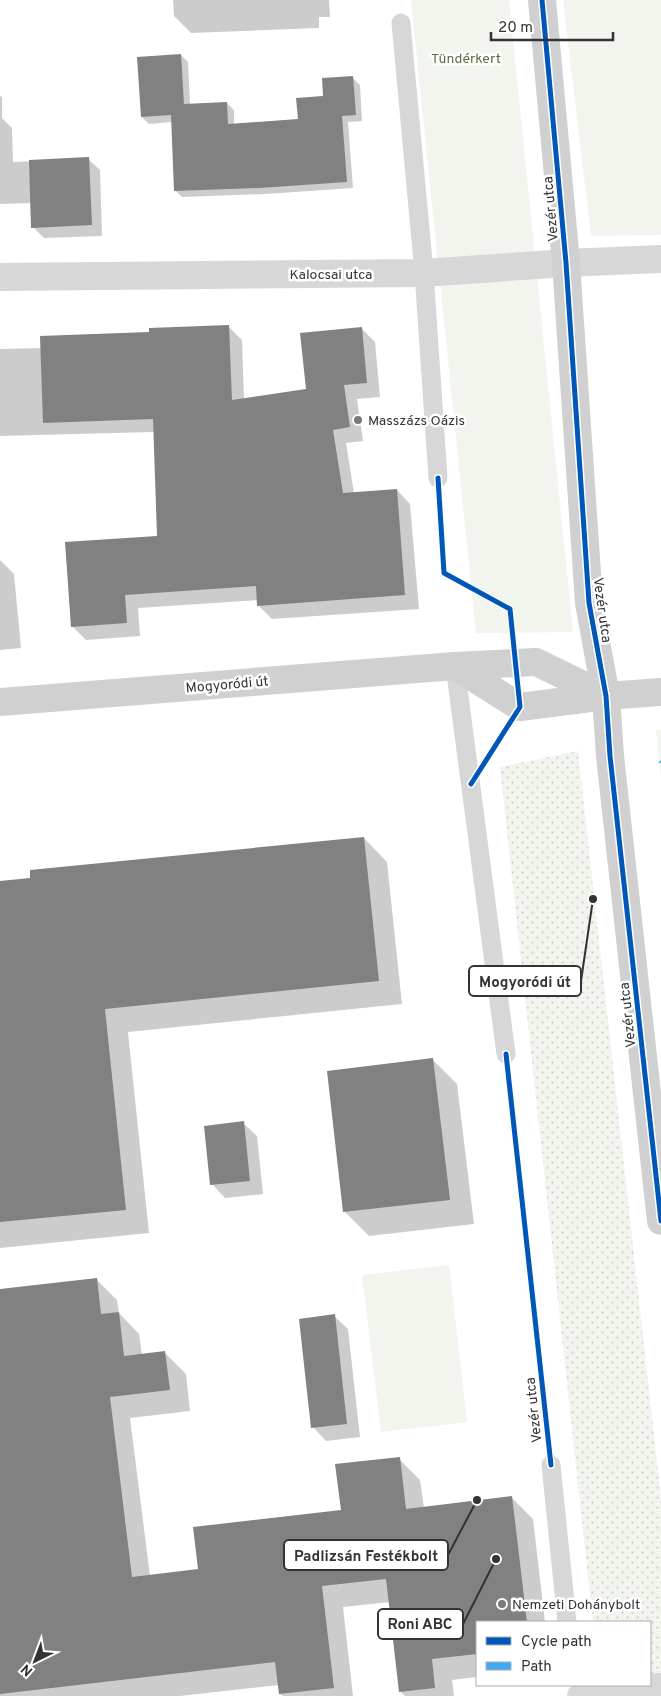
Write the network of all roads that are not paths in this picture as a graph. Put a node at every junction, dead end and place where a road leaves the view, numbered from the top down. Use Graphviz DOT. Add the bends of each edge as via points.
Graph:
graph roads {
  1 [pos="542,0"];
  2 [pos="401,23"];
  3 [pos="661,259"];
  4 [pos="566,263"];
  5 [pos="424,273"];
  6 [pos="0,277"];
  7 [pos="438,478"];
  8 [pos="455,666"];
  9 [pos="661,692"];
  10 [pos="606,696"];
  11 [pos="0,702"];
  12 [pos="506,1054"];
  13 [pos="661,1221"];
  14 [pos="551,1465"];
  15 [pos="567,1621"];
  16 [pos="661,1687"];
  17 [pos="581,1696"];
  1 -- 4 [label="street, Vezér utca"];
  2 -- 5 [label="lane"];
  3 -- 4 [label="street, Kalocsai utca"];
  4 -- 5 [label="street, Kalocsai utca"];
  4 -- 10 [label="street, Vezér utca" via="589,603"];
  5 -- 6 [label="street, Kalocsai utca"];
  5 -- 7 [label="lane"];
  8 -- 10 [label="street, Mogyoródi út" via="536,662"];
  8 -- 10 [label="street" via="520,707"];
  8 -- 11 [label="street, Mogyoródi út"];
  8 -- 12 [label="lane"];
  9 -- 10 [label="street"];
  10 -- 13 [label="street, Vezér utca"];
  14 -- 15 [label="lane"];
  16 -- 17 [label="street"];
}
